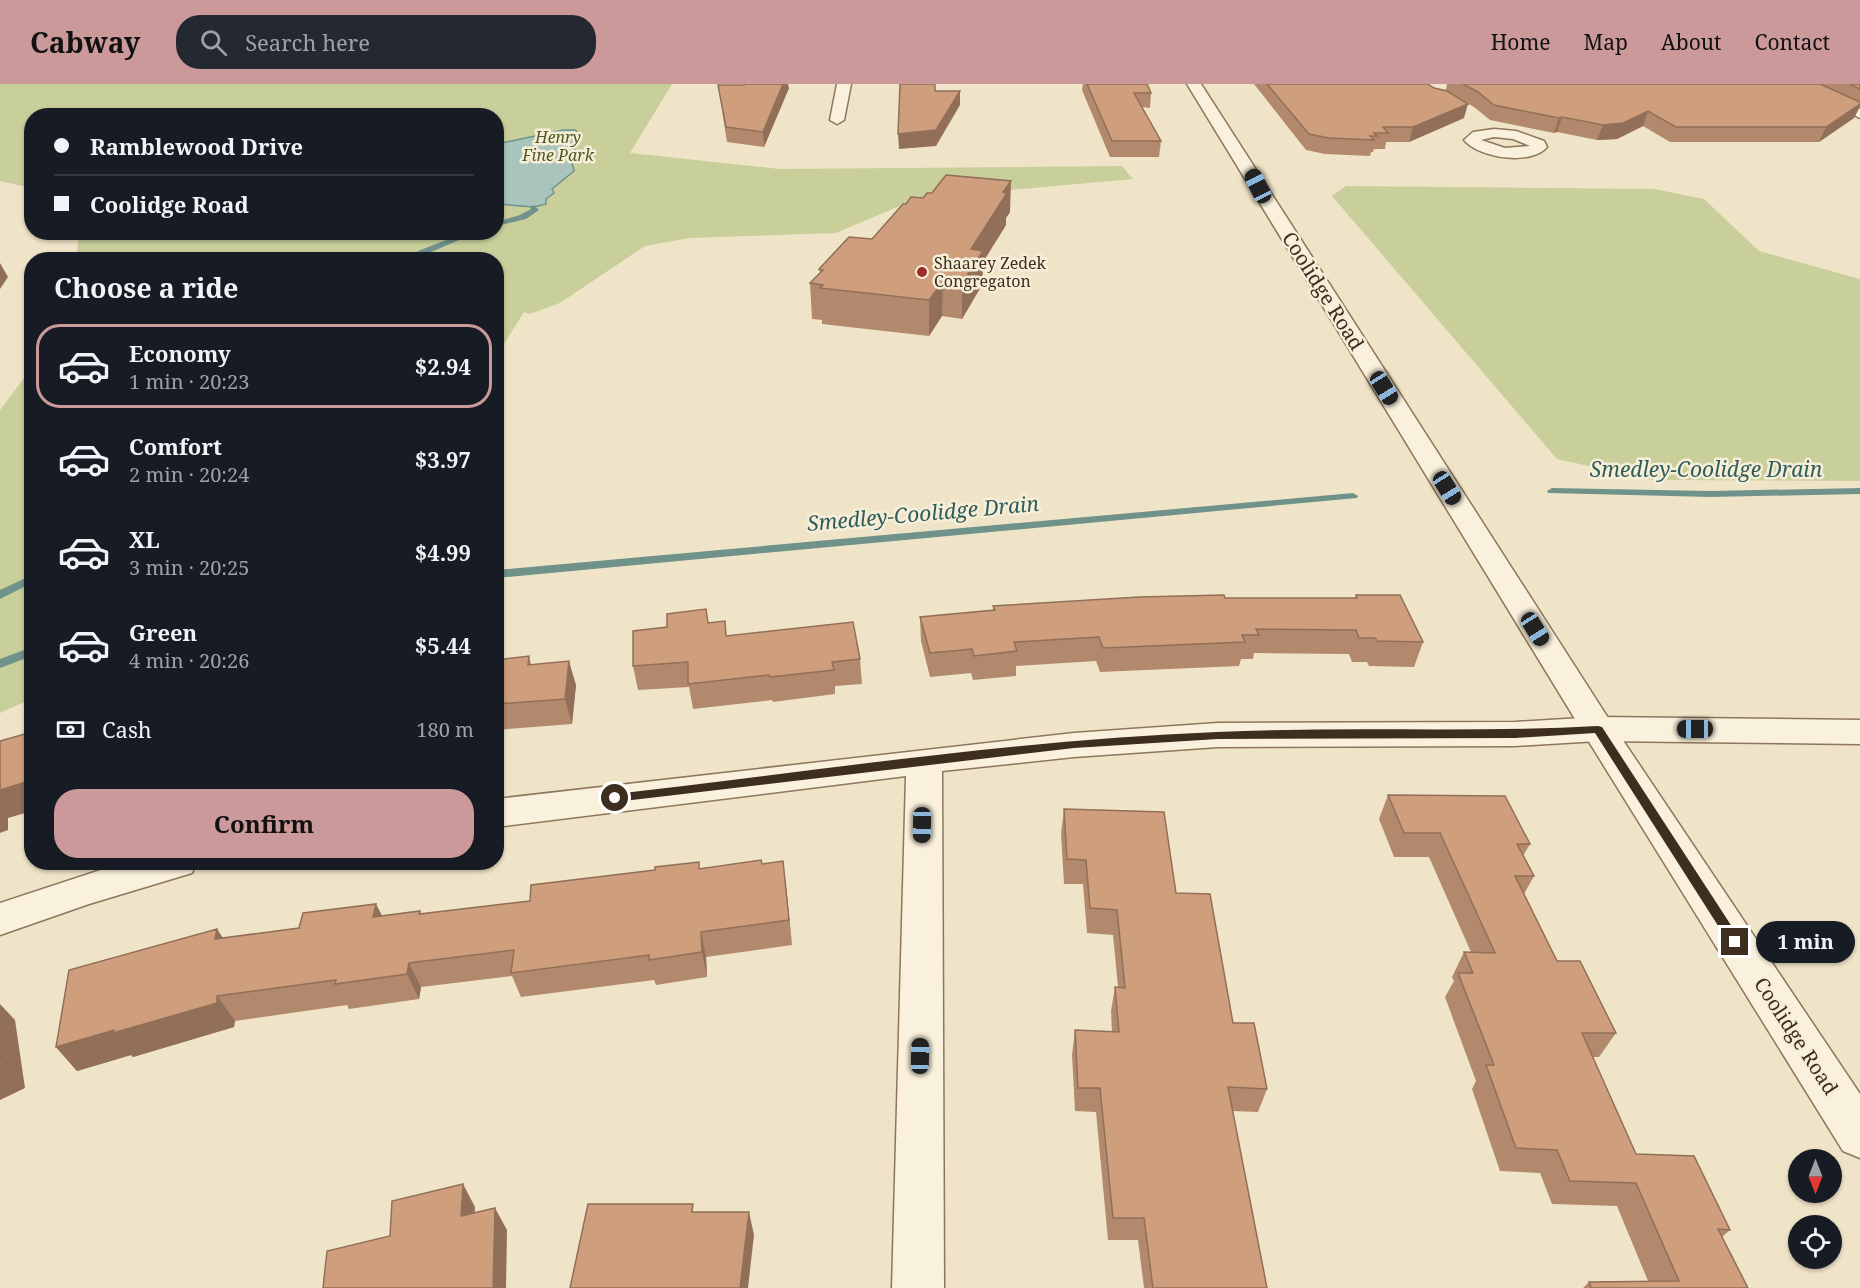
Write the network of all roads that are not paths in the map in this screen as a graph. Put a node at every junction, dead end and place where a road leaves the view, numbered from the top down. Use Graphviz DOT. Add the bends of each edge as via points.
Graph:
graph roads {
  1 [pos="844,84"];
  2 [pos="1194,84"];
  3 [pos="1796,84"];
  4 [pos="1860,114"];
  5 [pos="837,120"];
  6 [pos="1479,121"];
  7 [pos="1494,133"];
  8 [pos="1598,729"];
  9 [pos="1860,732"];
  10 [pos="924,760"];
  11 [pos="504,812"];
  12 [pos="151,870"];
  13 [pos="0,919"];
  14 [pos="1860,1135"];
  15 [pos="918,1288"];
  1 -- 5 [label="street"];
  2 -- 8 [label="street, Coolidge Road"];
  3 -- 4 [label="street"];
  6 -- 7 [label="street"];
  8 -- 9 [label="street"];
  8 -- 10 [label="street" via="1515,734 1218,735 1074,744"];
  8 -- 14 [label="street, Coolidge Road"];
  10 -- 11 [label="street"];
  10 -- 15 [label="street"];
  12 -- 13 [label="street"];
}
